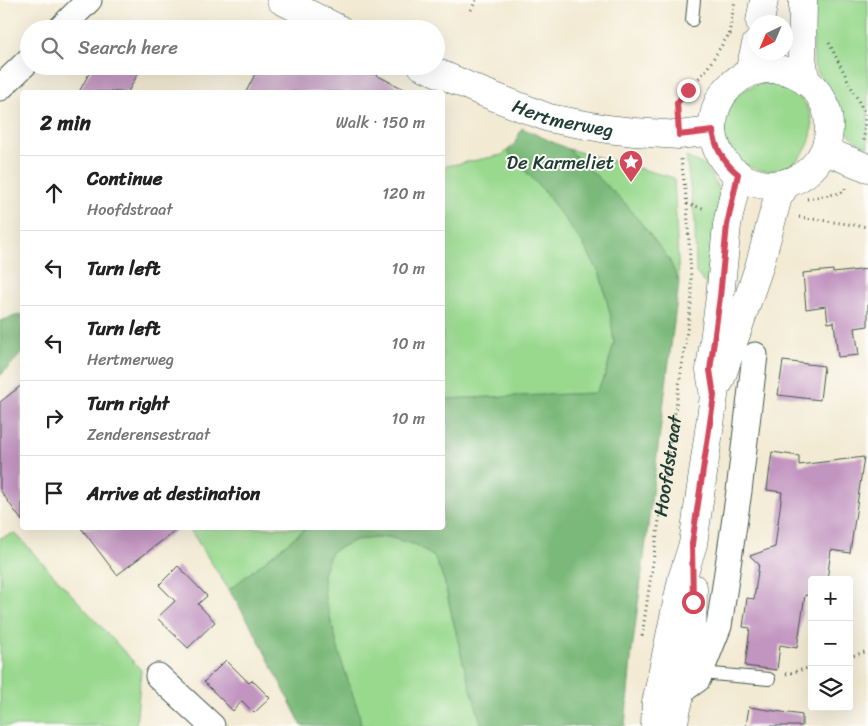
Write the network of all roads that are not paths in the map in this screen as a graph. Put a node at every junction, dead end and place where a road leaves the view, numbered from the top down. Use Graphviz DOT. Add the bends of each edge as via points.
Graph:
graph roads {
  1 [pos="89,0"];
  2 [pos="694,0"];
  3 [pos="764,0"];
  4 [pos="804,0"];
  5 [pos="283,1"];
  6 [pos="758,15"];
  7 [pos="69,20"];
  8 [pos="321,20"];
  9 [pos="692,20"];
  10 [pos="750,60"];
  11 [pos="20,69"];
  12 [pos="750,73"];
  13 [pos="443,75"];
  14 [pos="806,82"];
  15 [pos="0,88"];
  16 [pos="713,131"];
  17 [pos="824,151"];
  18 [pos="868,168"];
  19 [pos="738,174"];
  20 [pos="788,182"];
  21 [pos="755,354"];
  22 [pos="714,396"];
  23 [pos="701,486"];
  24 [pos="739,491"];
  25 [pos="692,544"];
  26 [pos="701,672"];
  27 [pos="158,676"];
  28 [pos="769,679"];
  29 [pos="680,692"];
  30 [pos="212,726"];
  31 [pos="656,726"];
  32 [pos="673,726"];
  1 -- 7 [label="street"];
  2 -- 9 [label="lane"];
  3 -- 6 [label="main road"];
  4 -- 14 [label="main road" via="802,58"];
  5 -- 8 [label="main road"];
  10 -- 12 [label="main road"];
  11 -- 15 [label="street"];
  12 -- 14 [label="main road" via="779,70"];
  12 -- 16 [label="main road" via="737,80 718,102"];
  13 -- 16 [label="main road, Hertmerweg" via="550,118 607,129 679,135"];
  14 -- 17 [label="main road" via="825,106 828,137"];
  16 -- 19 [label="main road" via="723,160"];
  17 -- 18 [label="main road"];
  17 -- 20 [label="main road" via="814,166"];
  19 -- 20 [label="main road" via="762,184"];
  19 -- 22 [label="main road, Hoofdstraat" via="727,225 710,370"];
  20 -- 22 [label="main road, Hoofdstraat" via="778,197 759,267"];
  21 -- 24 [label="street"];
  22 -- 23 [label="main road, Hoofdstraat"];
  23 -- 24 [label="street, Hoofdstraat"];
  23 -- 25 [label="main road, Hoofdstraat"];
  24 -- 26 [label="street" via="719,626"];
  25 -- 29 [label="main road, Hoofdstraat" via="692,641"];
  25 -- 31 [label="main road, Hoofdstraat" via="656,703"];
  26 -- 28 [label="lane"];
  26 -- 29 [label="street" via="698,679"];
  27 -- 30 [label="street"];
  29 -- 32 [label="main road, Hoofdstraat"];
}
